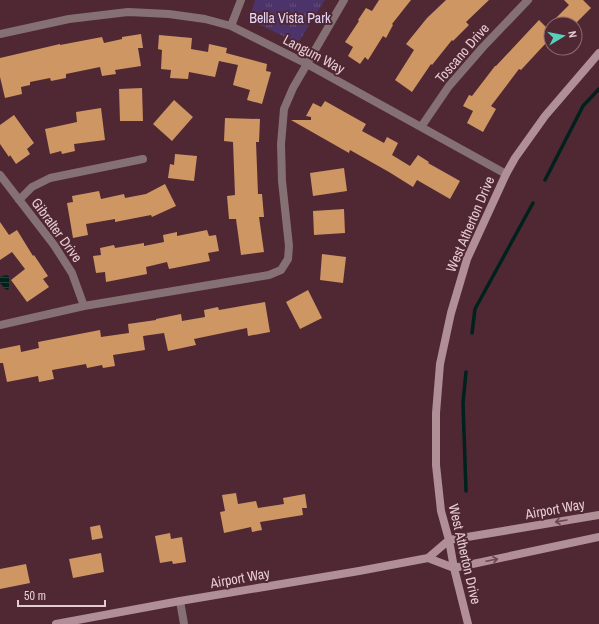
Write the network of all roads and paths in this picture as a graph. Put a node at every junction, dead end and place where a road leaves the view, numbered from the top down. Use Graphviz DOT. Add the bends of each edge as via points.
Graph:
graph roads {
  1 [pos="241,0"];
  2 [pos="344,0"];
  3 [pos="528,0"];
  4 [pos="231,26"];
  5 [pos="0,34"];
  6 [pos="599,53"];
  7 [pos="307,64"];
  8 [pos="421,127"];
  9 [pos="143,159"];
  10 [pos="506,174"];
  11 [pos="0,175"];
  12 [pos="19,200"];
  13 [pos="84,306"];
  14 [pos="0,325"];
  15 [pos="599,515"];
  16 [pos="599,537"];
  17 [pos="449,540"];
  18 [pos="428,558"];
  19 [pos="454,568"];
  20 [pos="180,601"];
  21 [pos="56,624"];
  22 [pos="184,624"];
  23 [pos="468,624"];
  1 -- 4 [label="street"];
  2 -- 7 [label="street"];
  3 -- 8 [label="street, Toscano Drive" via="449,86"];
  4 -- 5 [label="street, Langum Way" via="169,14 128,12 68,19"];
  4 -- 7 [label="street, Langum Way"];
  6 -- 10 [label="main road, West Atherton Drive" via="545,116"];
  7 -- 8 [label="street, Langum Way"];
  7 -- 13 [label="street" via="284,109 281,144 282,181 289,246 288,259 281,270 269,275"];
  8 -- 10 [label="street, Langum Way"];
  9 -- 12 [label="street" via="50,178 32,187"];
  10 -- 17 [label="main road, West Atherton Drive" via="467,259 451,313 440,364 436,413 436,466 441,511"];
  11 -- 12 [label="street, Gibralter Drive"];
  12 -- 13 [label="street, Gibralter Drive" via="72,273"];
  13 -- 14 [label="street"];
  15 -- 17 [label="main road, Airport Way, one-way"];
  19 -- 16 [label="main road, one-way"];
  17 -- 18 [label="main road, Airport Way"];
  17 -- 19 [label="main road, West Atherton Drive"];
  18 -- 19 [label="main road"];
  18 -- 20 [label="main road, Airport Way"];
  19 -- 23 [label="main road, West Atherton Drive"];
  20 -- 21 [label="main road, Airport Way"];
  20 -- 22 [label="street"];
}
